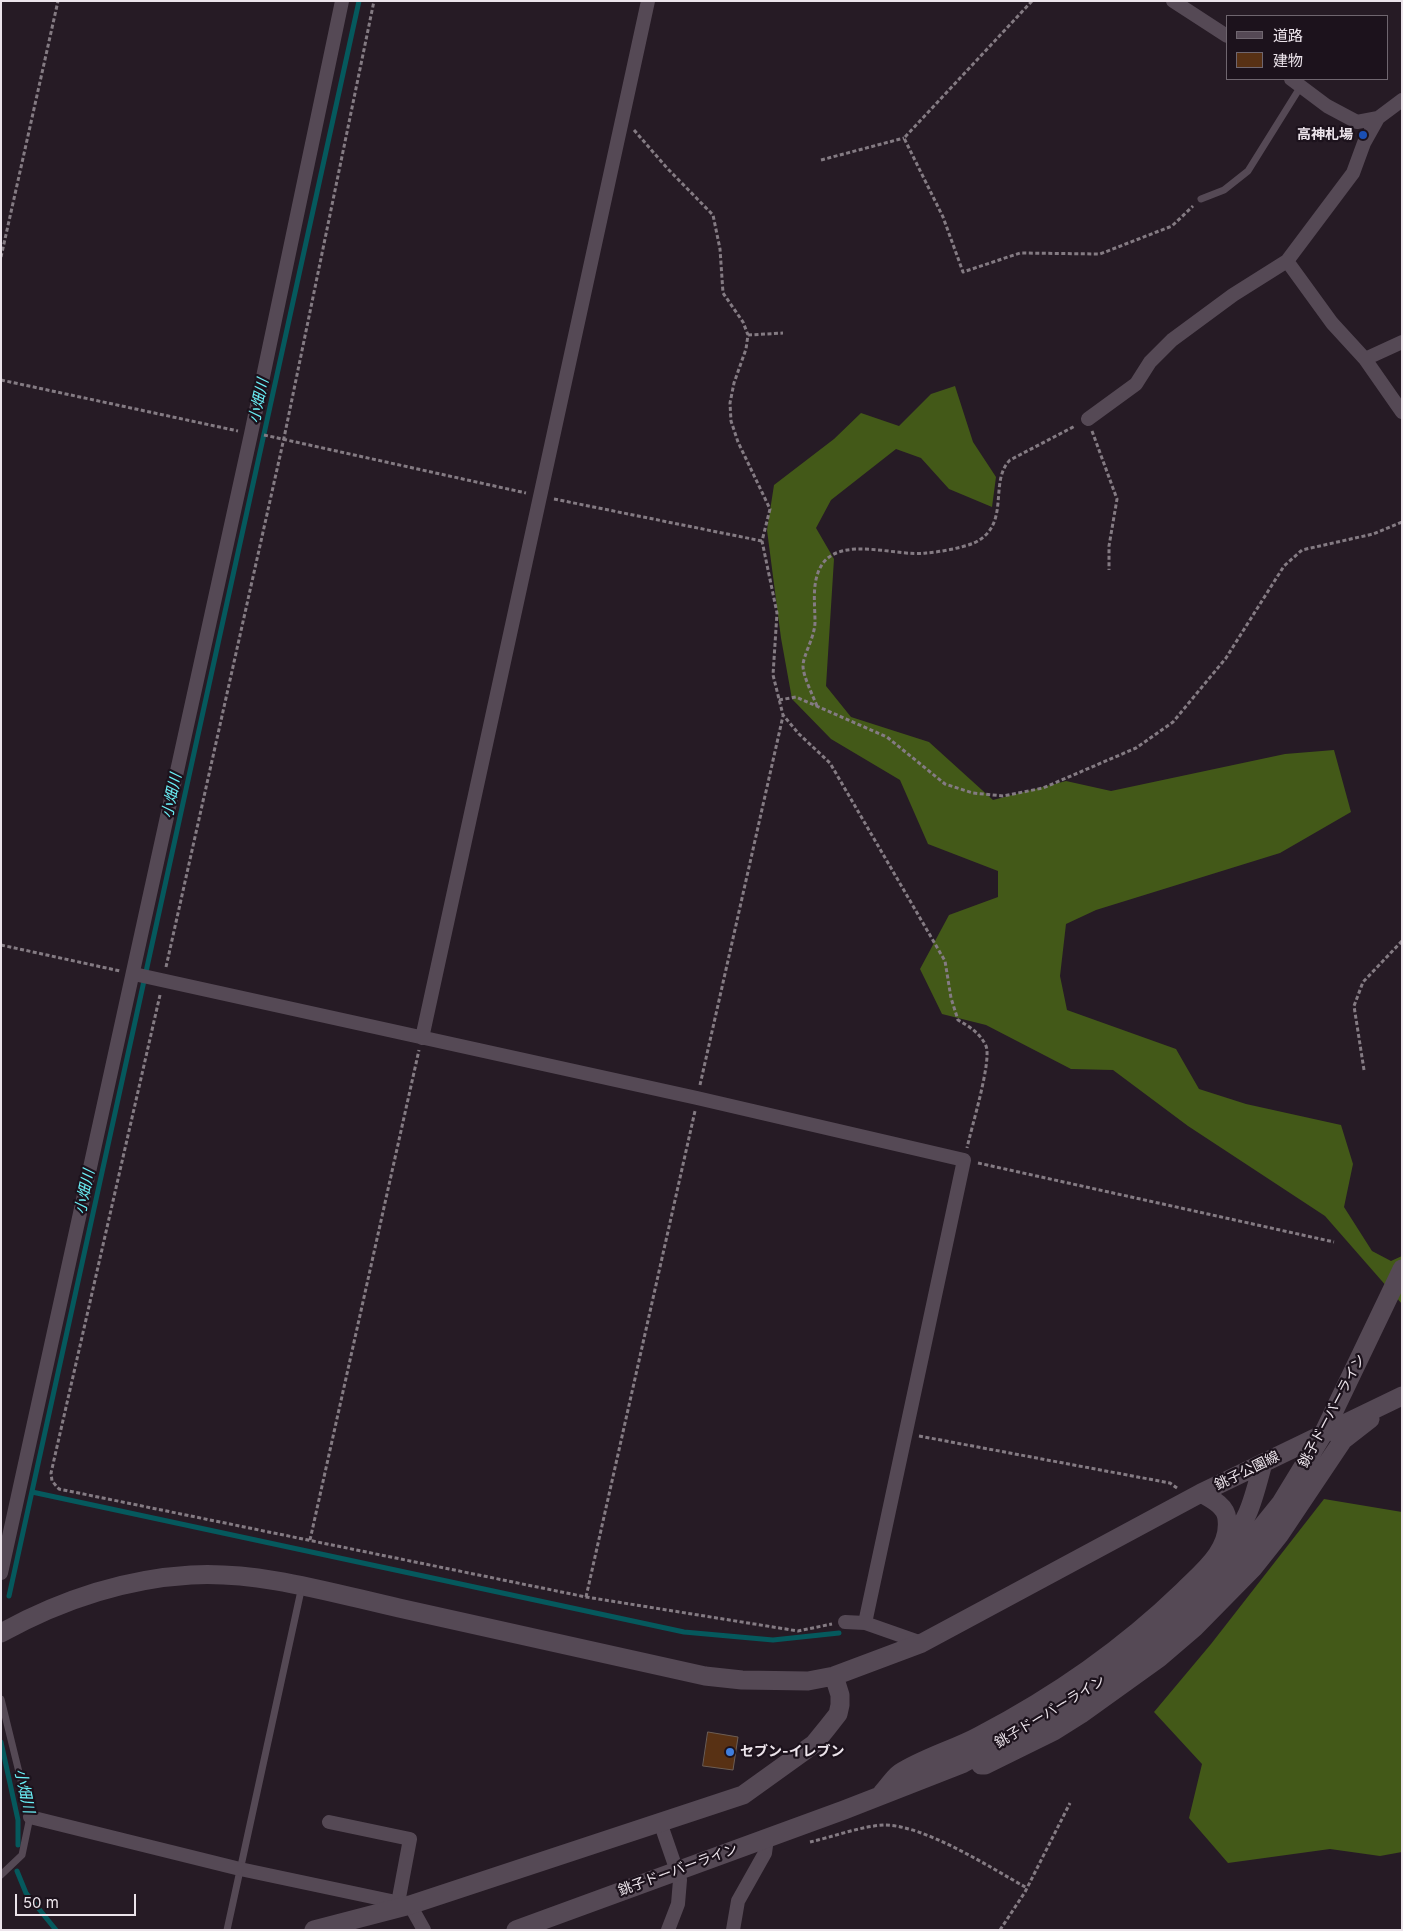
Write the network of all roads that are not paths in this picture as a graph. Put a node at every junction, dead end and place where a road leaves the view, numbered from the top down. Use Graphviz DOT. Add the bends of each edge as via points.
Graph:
graph roads {
  1 [pos="342,1"];
  2 [pos="648,1"];
  3 [pos="1174,1"];
  4 [pos="1226,35"];
  5 [pos="1296,82"];
  6 [pos="1402,100"];
  7 [pos="1378,118"];
  8 [pos="1201,199"];
  9 [pos="1287,261"];
  10 [pos="1402,342"];
  11 [pos="1366,359"];
  12 [pos="1402,412"];
  13 [pos="1088,419"];
  14 [pos="134,974"];
  15 [pos="422,1038"];
  16 [pos="1402,1269"];
  17 [pos="1402,1396"];
  18 [pos="1381,1405"];
  19 [pos="1263,1463"];
  20 [pos="1197,1496"];
  21 [pos="1218,1555"];
  22 [pos="1,1572"];
  23 [pos="302,1586"];
  24 [pos="845,1622"];
  25 [pos="865,1623"];
  26 [pos="1,1633"];
  27 [pos="922,1643"];
  28 [pos="834,1676"];
  29 [pos="1,1699"];
  30 [pos="962,1764"];
  31 [pos="880,1796"];
  32 [pos="30,1817"];
  33 [pos="329,1822"];
  34 [pos="660,1822"];
  35 [pos="767,1838"];
  36 [pos="240,1869"];
  37 [pos="1,1875"];
  38 [pos="404,1904"];
  39 [pos="227,1930"];
  40 [pos="314,1930"];
  41 [pos="424,1930"];
  42 [pos="516,1930"];
  43 [pos="668,1930"];
  44 [pos="733,1930"];
  1 -- 14 [label="street"];
  2 -- 15 [label="street"];
  3 -- 4 [label="street"];
  5 -- 7 [label="street" via="1327,106 1357,122"];
  5 -- 8 [label="lane" via="1248,171 1224,190"];
  6 -- 7 [label="street"];
  7 -- 9 [label="street" via="1364,143 1353,174"];
  9 -- 11 [label="street" via="1332,323"];
  9 -- 13 [label="street" via="1233,295 1172,340 1150,362 1136,384"];
  10 -- 11 [label="street"];
  11 -- 12 [label="street"];
  14 -- 15 [label="street"];
  14 -- 22 [label="street"];
  15 -- 25 [label="street" via="964,1160"];
  16 -- 30 [label="main road, 銚子ドーバーライン" via="1323,1434 1281,1503 1231,1565 1142,1652 1072,1702"];
  17 -- 18 [label="main road, 銚子公園線"];
  18 -- 19 [label="main road, 銚子公園線"];
  18 -- 30 [label="main road" via="1372,1418 1343,1440 1280,1534 1253,1568 1159,1658 1054,1731 985,1765"];
  19 -- 20 [label="main road, 銚子公園線"];
  19 -- 21 [label="main road" via="1247,1518 1239,1533"];
  20 -- 21 [label="main road" via="1223,1509 1227,1519"];
  20 -- 27 [label="main road, 銚子公園線"];
  21 -- 31 [label="main road" via="1142,1629 1084,1674 978,1737 899,1774"];
  23 -- 26 [label="main road, 銚子公園線" via="191,1575 129,1583 32,1616"];
  23 -- 28 [label="main road, 銚子公園線" via="705,1676 770,1682 808,1681"];
  23 -- 36 [label="lane"];
  24 -- 25 [label="street"];
  25 -- 27 [label="street"];
  27 -- 28 [label="main road, 銚子公園線"];
  28 -- 34 [label="main road" via="840,1695 838,1714 814,1744 743,1795"];
  29 -- 32 [label="lane"];
  30 -- 31 [label="main road, 銚子ドーバーライン"];
  31 -- 35 [label="main road, 銚子ドーバーライン"];
  32 -- 36 [label="street"];
  32 -- 37 [label="lane" via="22,1855"];
  33 -- 38 [label="street" via="410,1839"];
  34 -- 38 [label="main road"];
  34 -- 43 [label="street" via="680,1880 678,1904"];
  35 -- 42 [label="main road, 銚子ドーバーライン"];
  35 -- 44 [label="street" via="765,1853 738,1902"];
  36 -- 38 [label="street"];
  36 -- 39 [label="lane"];
  38 -- 40 [label="main road"];
  38 -- 41 [label="street"];
}
